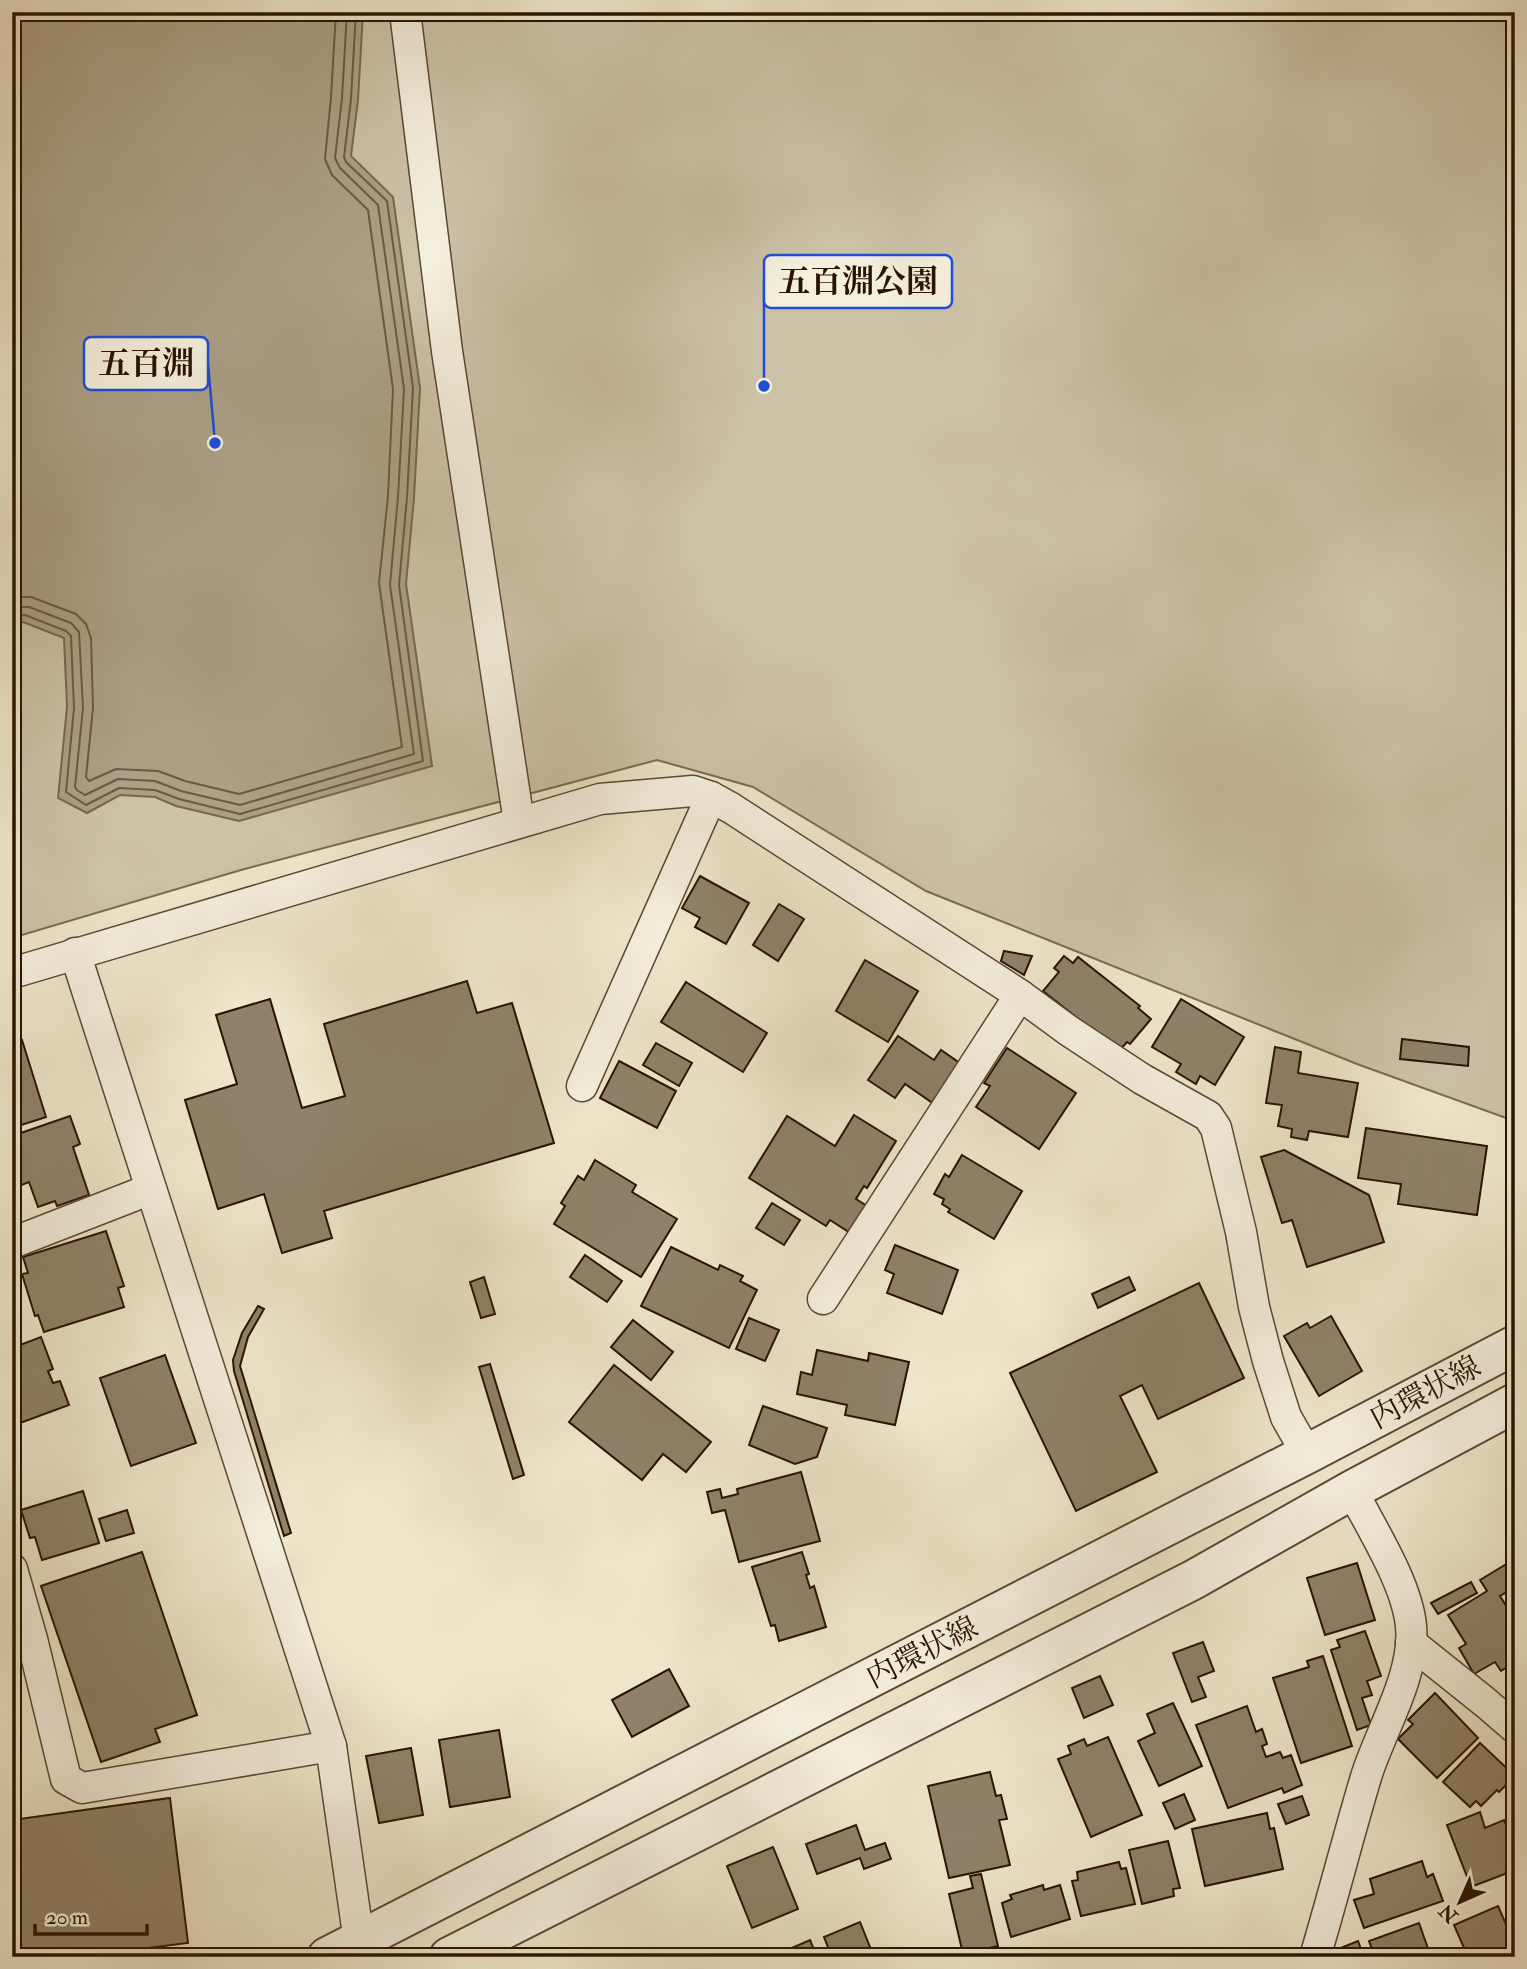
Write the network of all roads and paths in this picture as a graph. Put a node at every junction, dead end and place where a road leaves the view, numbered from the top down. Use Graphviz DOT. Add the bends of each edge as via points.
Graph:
graph roads {
  1 [pos="405,12"];
  2 [pos="711,797"];
  3 [pos="519,822"];
  4 [pos="75,953"];
  5 [pos="12,973"];
  6 [pos="1020,995"];
  7 [pos="582,1086"];
  8 [pos="151,1189"];
  9 [pos="12,1243"];
  10 [pos="823,1299"];
  11 [pos="1515,1345"];
  12 [pos="1515,1403"];
  13 [pos="1307,1454"];
  14 [pos="1352,1490"];
  15 [pos="12,1569"];
  16 [pos="1411,1643"];
  17 [pos="1515,1728"];
  18 [pos="331,1746"];
  19 [pos="351,1951"];
  20 [pos="449,1957"];
  21 [pos="1315,1957"];
  1 -- 3 [label="street" via="447,351"];
  2 -- 3 [label="street" via="693,791 600,799"];
  2 -- 6 [label="street"];
  2 -- 7 [label="street"];
  3 -- 4 [label="street"];
  4 -- 5 [label="street"];
  4 -- 8 [label="street"];
  6 -- 10 [label="street"];
  6 -- 13 [label="street" via="1142,1079 1212,1120 1269,1361 1286,1417"];
  8 -- 9 [label="street"];
  8 -- 18 [label="street"];
  11 -- 13 [label="street, 内環状線"];
  12 -- 14 [label="street, 内環状線"];
  13 -- 19 [label="street, 内環状線"];
  14 -- 16 [label="street" via="1401,1588 1409,1612"];
  14 -- 20 [label="street, 内環状線" via="1194,1580"];
  15 -- 18 [label="street" via="66,1779 82,1788"];
  16 -- 17 [label="street"];
  16 -- 21 [label="street" via="1406,1671 1366,1775"];
  18 -- 19 [label="street"];
}
